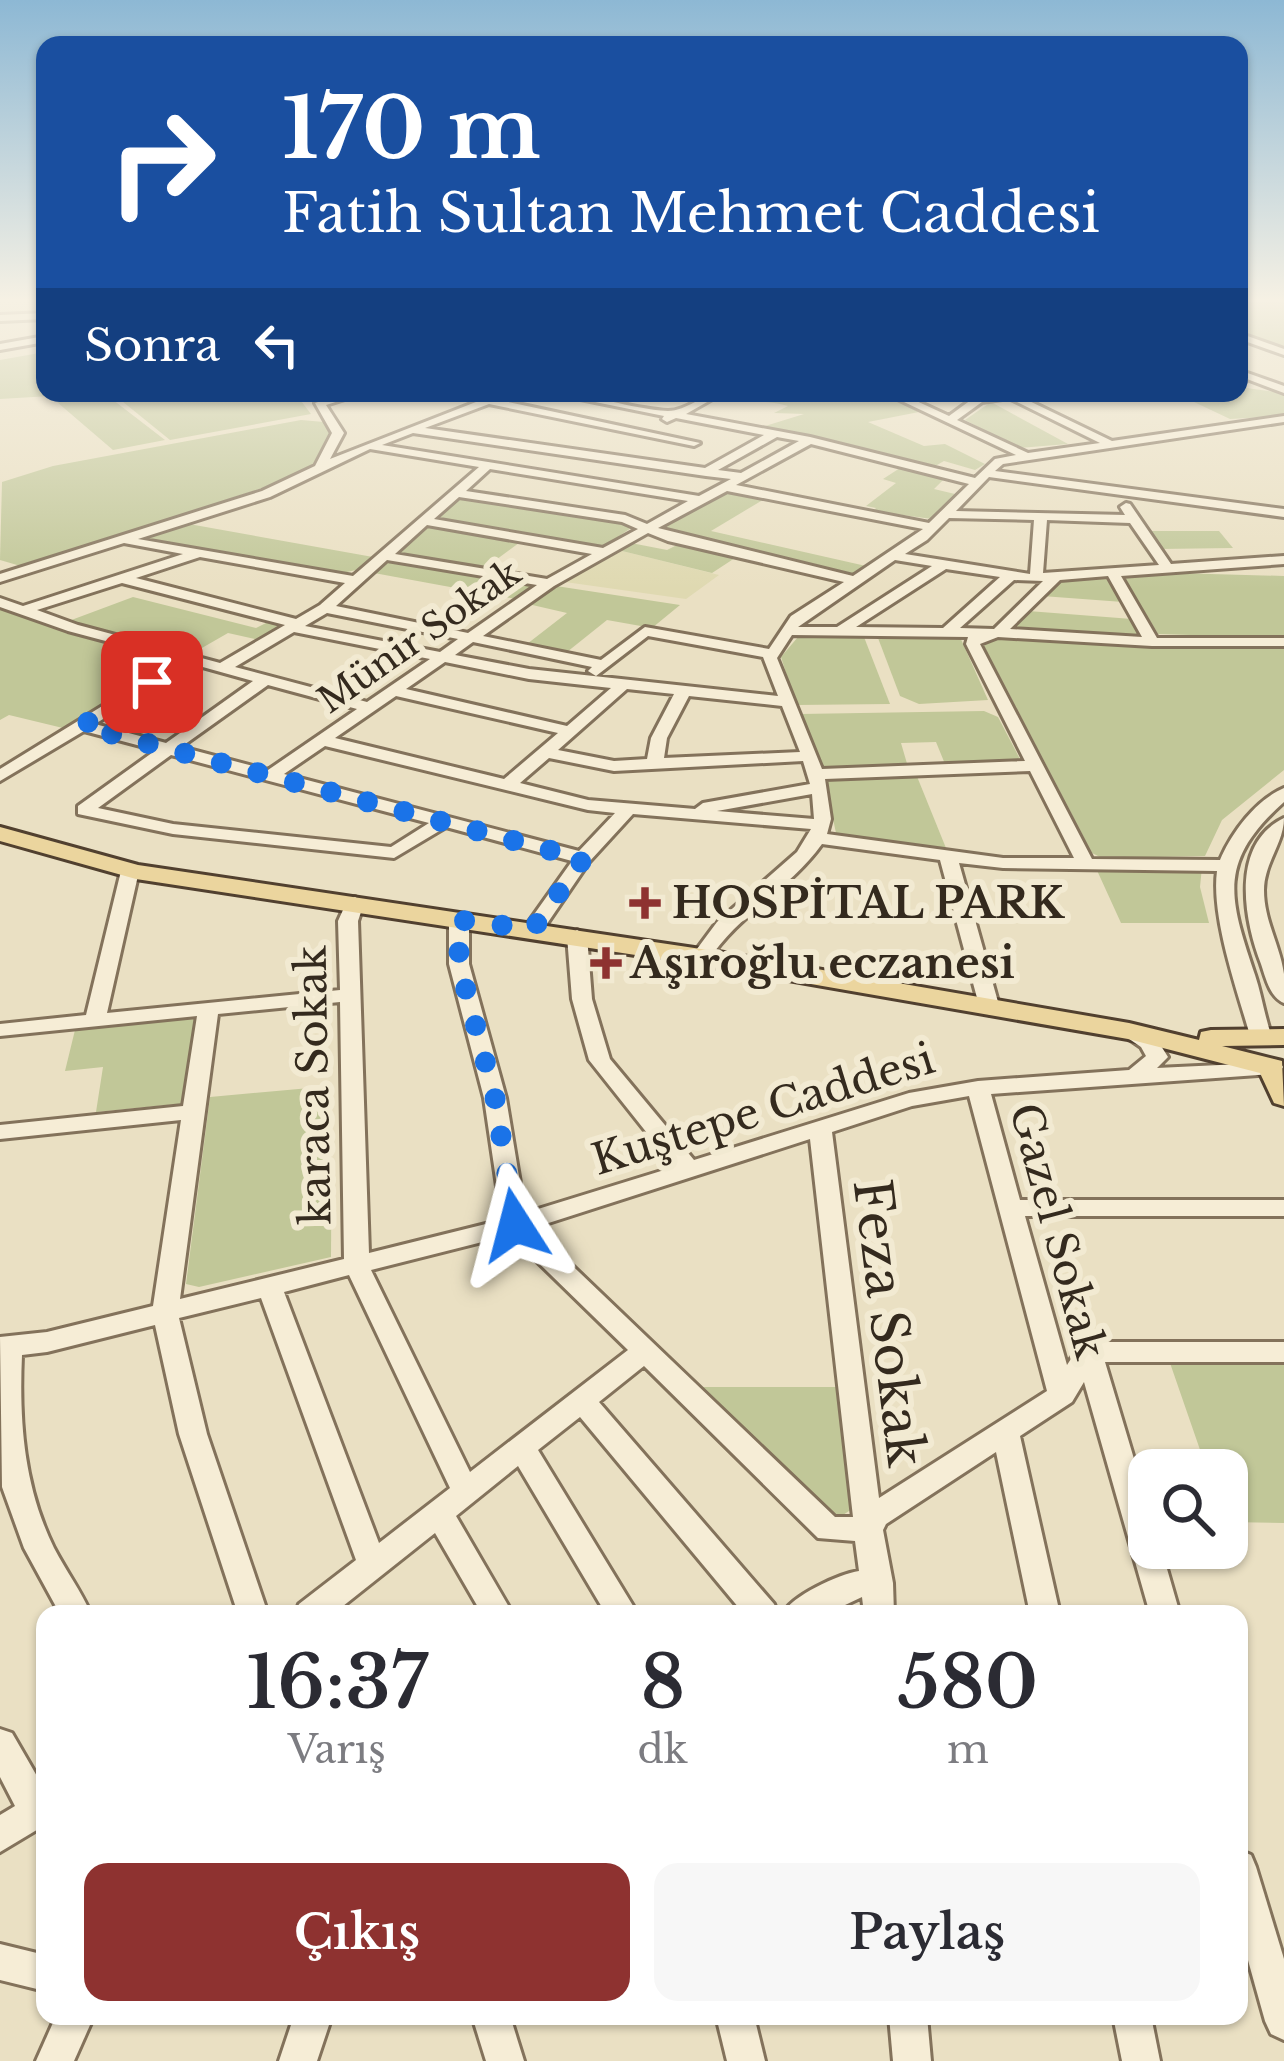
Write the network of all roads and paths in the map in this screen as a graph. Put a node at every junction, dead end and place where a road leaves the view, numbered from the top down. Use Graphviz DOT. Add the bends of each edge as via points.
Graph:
graph roads {
  1 [pos="324,402"];
  2 [pos="479,402"];
  3 [pos="516,402"];
  4 [pos="602,402"];
  5 [pos="688,402"];
  6 [pos="913,402"];
  7 [pos="975,402"];
  8 [pos="1025,402"];
  9 [pos="622,406"];
  10 [pos="673,416"];
  11 [pos="953,418"];
  12 [pos="1284,419"];
  13 [pos="591,422"];
  14 [pos="727,426"];
  15 [pos="409,429"];
  16 [pos="571,433"];
  17 [pos="640,433"];
  18 [pos="775,434"];
  19 [pos="810,440"];
  20 [pos="1108,442"];
  21 [pos="694,443"];
  22 [pos="368,446"];
  23 [pos="544,448"];
  24 [pos="676,452"];
  25 [pos="1020,455"];
  26 [pos="654,464"];
  27 [pos="488,465"];
  28 [pos="317,472"];
  29 [pos="706,472"];
  30 [pos="744,477"];
  31 [pos="980,477"];
  32 [pos="1030,478"];
  33 [pos="727,487"];
  34 [pos="1118,490"];
  35 [pos="456,493"];
  36 [pos="702,500"];
  37 [pos="1284,513"];
  38 [pos="945,514"];
  39 [pos="1041,517"];
  40 [pos="1132,519"];
  41 [pos="423,521"];
  42 [pos="933,527"];
  43 [pos="650,530"];
  44 [pos="122,540"];
  45 [pos="604,552"];
  46 [pos="201,554"];
  47 [pos="384,556"];
  48 [pos="892,556"];
  49 [pos="1284,560"];
  50 [pos="943,565"];
  51 [pos="1166,566"];
  52 [pos="1112,572"];
  53 [pos="1010,575"];
  54 [pos="1055,577"];
  55 [pos="0,578"];
  56 [pos="1036,578"];
  57 [pos="123,579"];
  58 [pos="356,580"];
  59 [pos="853,580"];
  60 [pos="549,583"];
  61 [pos="0,602"];
  62 [pos="325,608"];
  63 [pos="24,610"];
  64 [pos="292,625"];
  65 [pos="786,631"];
  66 [pos="838,633"];
  67 [pos="946,633"];
  68 [pos="998,633"];
  69 [pos="469,638"];
  70 [pos="1151,642"];
  71 [pos="1284,642"];
  72 [pos="771,654"];
  73 [pos="442,657"];
  74 [pos="188,661"];
  75 [pos="601,664"];
  76 [pos="220,669"];
  77 [pos="264,680"];
  78 [pos="586,682"];
  79 [pos="620,688"];
  80 [pos="392,691"];
  81 [pos="682,694"];
  82 [pos="787,702"];
  83 [pos="369,707"];
  84 [pos="82,726"];
  85 [pos="568,731"];
  86 [pos="322,740"];
  87 [pos="169,748"];
  88 [pos="545,752"];
  89 [pos="655,764"];
  90 [pos="1033,766"];
  91 [pos="813,773"];
  92 [pos="272,775"];
  93 [pos="0,776"];
  94 [pos="508,785"];
  95 [pos="1284,793"];
  96 [pos="626,811"];
  97 [pos="667,814"];
  98 [pos="441,823"];
  99 [pos="819,831"];
  100 [pos="0,834"];
  101 [pos="1280,834"];
  102 [pos="583,859"];
  103 [pos="949,859"];
  104 [pos="1084,862"];
  105 [pos="1225,866"];
  106 [pos="130,871"];
  107 [pos="355,904"];
  108 [pos="459,920"];
  109 [pos="533,929"];
  110 [pos="578,936"];
  111 [pos="701,957"];
  112 [pos="348,995"];
  113 [pos="1284,998"];
  114 [pos="990,1009"];
  115 [pos="208,1010"];
  116 [pos="95,1021"];
  117 [pos="0,1030"];
  118 [pos="1129,1031"];
  119 [pos="1272,1057"];
  120 [pos="1134,1078"];
  121 [pos="978,1088"];
  122 [pos="194,1112"];
  123 [pos="820,1128"];
  124 [pos="0,1132"];
  125 [pos="689,1170"];
  126 [pos="1011,1208"];
  127 [pos="1284,1208"];
  128 [pos="515,1225"];
  129 [pos="357,1265"];
  130 [pos="270,1287"];
  131 [pos="165,1313"];
  132 [pos="4,1347"];
  133 [pos="645,1351"];
  134 [pos="1089,1352"];
  135 [pos="1284,1352"];
  136 [pos="1062,1395"];
  137 [pos="583,1402"];
  138 [pos="1005,1430"];
  139 [pos="522,1448"];
  140 [pos="466,1492"];
  141 [pos="439,1513"];
  142 [pos="869,1528"];
  143 [pos="373,1566"];
  144 [pos="879,1599"];
  145 [pos="71,1605"];
  146 [pos="251,1605"];
  147 [pos="323,1605"];
  148 [pos="494,1605"];
  149 [pos="618,1605"];
  150 [pos="755,1605"];
  151 [pos="814,1605"];
  152 [pos="1043,1605"];
  153 [pos="1163,1605"];
  154 [pos="0,1744"];
  155 [pos="36,1802"];
  156 [pos="36,1812"];
  157 [pos="0,1834"];
  158 [pos="1248,1898"];
  159 [pos="0,1962"];
  160 [pos="36,1971"];
  161 [pos="1284,2021"];
  162 [pos="71,2025"];
  163 [pos="310,2025"];
  164 [pos="494,2025"];
  165 [pos="737,2025"];
  166 [pos="909,2025"];
  167 [pos="1134,2025"];
  168 [pos="55,2061"];
  169 [pos="298,2061"];
  170 [pos="505,2061"];
  171 [pos="746,2061"];
  172 [pos="912,2061"];
  173 [pos="1142,2061"];
  1 -- 28 [label="street" via="338,433"];
  2 -- 15 [label="street"];
  3 -- 13 [label="street"];
  4 -- 9 [label="street"];
  5 -- 10 [label="street"];
  6 -- 11 [label="street"];
  7 -- 11 [label="street"];
  8 -- 20 [label="street"];
  9 -- 10 [label="street"];
  9 -- 13 [label="street"];
  10 -- 14 [label="street"];
  10 -- 17 [label="street"];
  11 -- 25 [label="street"];
  12 -- 20 [label="street"];
  13 -- 16 [label="street"];
  13 -- 17 [label="street"];
  14 -- 18 [label="street"];
  14 -- 21 [label="street"];
  15 -- 22 [label="street"];
  15 -- 23 [label="street"];
  16 -- 23 [label="street"];
  16 -- 24 [label="street"];
  17 -- 21 [label="street"];
  18 -- 19 [label="street"];
  18 -- 29 [label="street"];
  19 -- 30 [label="street, Münir Sokak"];
  19 -- 31 [label="street"];
  20 -- 25 [label="street"];
  21 -- 24 [label="street"];
  22 -- 27 [label="street"];
  22 -- 28 [label="street"];
  23 -- 26 [label="street"];
  24 -- 26 [label="street"];
  25 -- 31 [label="street"];
  25 -- 32 [label="street" via="1014,472"];
  26 -- 29 [label="street"];
  27 -- 35 [label="street"];
  27 -- 36 [label="street"];
  28 -- 44 [label="street"];
  29 -- 30 [label="street"];
  30 -- 33 [label="street, Münir Sokak"];
  31 -- 32 [label="street"];
  31 -- 38 [label="street"];
  32 -- 34 [label="street"];
  33 -- 36 [label="street, Münir Sokak"];
  33 -- 42 [label="street"];
  34 -- 37 [label="street"];
  34 -- 40 [label="street"];
  35 -- 41 [label="street"];
  35 -- 43 [label="street" via="625,519"];
  36 -- 43 [label="street, Münir Sokak"];
  38 -- 39 [label="street"];
  38 -- 42 [label="street"];
  39 -- 40 [label="street"];
  39 -- 56 [label="street"];
  40 -- 51 [label="street"];
  41 -- 45 [label="street"];
  41 -- 47 [label="street"];
  42 -- 48 [label="street"];
  43 -- 45 [label="street, Münir Sokak"];
  43 -- 59 [label="street"];
  44 -- 46 [label="street"];
  44 -- 55 [label="street"];
  45 -- 60 [label="street, Münir Sokak"];
  46 -- 57 [label="street"];
  46 -- 58 [label="street"];
  47 -- 58 [label="street"];
  47 -- 60 [label="street"];
  48 -- 50 [label="street"];
  48 -- 59 [label="street"];
  49 -- 51 [label="street"];
  50 -- 53 [label="street"];
  50 -- 66 [label="street"];
  51 -- 52 [label="street"];
  52 -- 54 [label="street"];
  52 -- 70 [label="street"];
  53 -- 56 [label="street"];
  53 -- 67 [label="street"];
  54 -- 56 [label="street"];
  54 -- 68 [label="street"];
  57 -- 63 [label="street"];
  57 -- 64 [label="street"];
  58 -- 62 [label="street"];
  59 -- 65 [label="street"];
  60 -- 69 [label="street, Münir Sokak"];
  61 -- 63 [label="street"];
  62 -- 64 [label="street"];
  62 -- 69 [label="street"];
  63 -- 74 [label="street"];
  64 -- 73 [label="street"];
  64 -- 76 [label="street"];
  65 -- 66 [label="street"];
  65 -- 72 [label="street"];
  66 -- 67 [label="street"];
  67 -- 68 [label="street"];
  68 -- 70 [label="street"];
  68 -- 90 [label="street" via="973,644"];
  69 -- 73 [label="street, Münir Sokak"];
  69 -- 75 [label="street"];
  70 -- 71 [label="street"];
  72 -- 75 [label="street" via="645,631"];
  72 -- 82 [label="street"];
  73 -- 78 [label="street"];
  73 -- 80 [label="street, Münir Sokak"];
  74 -- 76 [label="street"];
  74 -- 84 [label="street"];
  75 -- 78 [label="street"];
  76 -- 77 [label="street"];
  77 -- 83 [label="street"];
  77 -- 87 [label="street"];
  78 -- 79 [label="street"];
  79 -- 81 [label="street"];
  79 -- 85 [label="street"];
  80 -- 83 [label="street, Münir Sokak"];
  80 -- 85 [label="street"];
  81 -- 82 [label="street"];
  81 -- 89 [label="street" via="658,738"];
  82 -- 91 [label="street"];
  83 -- 86 [label="street, Münir Sokak"];
  84 -- 87 [label="street"];
  84 -- 93 [label="street"];
  85 -- 88 [label="street"];
  86 -- 92 [label="street, Münir Sokak"];
  86 -- 94 [label="street"];
  87 -- 92 [label="street"];
  87 -- 98 [label="street" via="84,810 196,832 394,853"];
  88 -- 89 [label="street" via="603,765"];
  88 -- 94 [label="street"];
  89 -- 91 [label="street"];
  90 -- 91 [label="street"];
  90 -- 104 [label="street"];
  91 -- 97 [label="street"];
  91 -- 99 [label="street"];
  92 -- 98 [label="street"];
  94 -- 96 [label="street"];
  95 -- 105 [label="street" via="1240,833"];
  96 -- 97 [label="street"];
  96 -- 102 [label="street"];
  97 -- 99 [label="street"];
  98 -- 102 [label="street"];
  99 -- 103 [label="street"];
  99 -- 111 [label="street" via="795,864 713,934"];
  100 -- 106 [label="main road"];
  101 -- 113 [label="street" via="1256,866 1253,907"];
  102 -- 109 [label="street"];
  103 -- 104 [label="street"];
  103 -- 114 [label="street"];
  104 -- 105 [label="street"];
  105 -- 119 [label="street" via="1224,907"];
  106 -- 107 [label="main road"];
  106 -- 116 [label="street"];
  107 -- 108 [label="main road"];
  107 -- 112 [label="street, karaca Sokak"];
  108 -- 109 [label="main road"];
  108 -- 128 [label="street" via="459,964 495,1098"];
  109 -- 110 [label="main road"];
  110 -- 111 [label="main road"];
  110 -- 125 [label="street" via="582,999 600,1060"];
  111 -- 114 [label="main road"];
  112 -- 115 [label="street"];
  112 -- 129 [label="street, karaca Sokak"];
  114 -- 118 [label="main road"];
  115 -- 116 [label="street"];
  115 -- 122 [label="street"];
  116 -- 117 [label="street"];
  118 -- 119 [label="main road"];
  118 -- 119 [label="main road" via="1228,1040"];
  118 -- 120 [label="street" via="1157,1057"];
  119 -- 120 [label="street, Kuştepe Caddesi" via="1258,1072"];
  120 -- 121 [label="street, Kuştepe Caddesi"];
  121 -- 123 [label="street, Kuştepe Caddesi"];
  121 -- 126 [label="street, Gazel Sokak"];
  122 -- 124 [label="street"];
  122 -- 131 [label="street"];
  123 -- 125 [label="street, Kuştepe Caddesi"];
  123 -- 142 [label="street, Feza Sokak"];
  125 -- 128 [label="street, Kuştepe Caddesi"];
  126 -- 127 [label="street"];
  126 -- 136 [label="street, Gazel Sokak"];
  128 -- 129 [label="street, Kuştepe Caddesi"];
  128 -- 133 [label="street"];
  129 -- 130 [label="street, Kuştepe Caddesi"];
  129 -- 140 [label="street"];
  130 -- 131 [label="street, Kuştepe Caddesi"];
  130 -- 143 [label="street"];
  131 -- 132 [label="street, Kuştepe Caddesi"];
  131 -- 146 [label="street" via="193,1435"];
  132 -- 145 [label="street" via="4,1458 27,1526"];
  133 -- 137 [label="street"];
  133 -- 142 [label="street" via="828,1529"];
  134 -- 135 [label="street"];
  134 -- 136 [label="street"];
  134 -- 153 [label="street"];
  136 -- 138 [label="street"];
  137 -- 139 [label="street"];
  137 -- 150 [label="street"];
  138 -- 142 [label="street" via="876,1515"];
  138 -- 152 [label="street"];
  139 -- 140 [label="street"];
  139 -- 149 [label="street"];
  140 -- 141 [label="street"];
  141 -- 143 [label="street"];
  141 -- 148 [label="street"];
  142 -- 144 [label="street, Feza Sokak"];
  143 -- 147 [label="street"];
  144 -- 151 [label="street" via="851,1585"];
  154 -- 155 [label="street"];
  156 -- 157 [label="street"];
  158 -- 161 [label="street"];
  159 -- 160 [label="street"];
  162 -- 168 [label="street"];
  163 -- 169 [label="street"];
  164 -- 170 [label="street"];
  165 -- 171 [label="street"];
  166 -- 172 [label="street"];
  167 -- 173 [label="street"];
}
